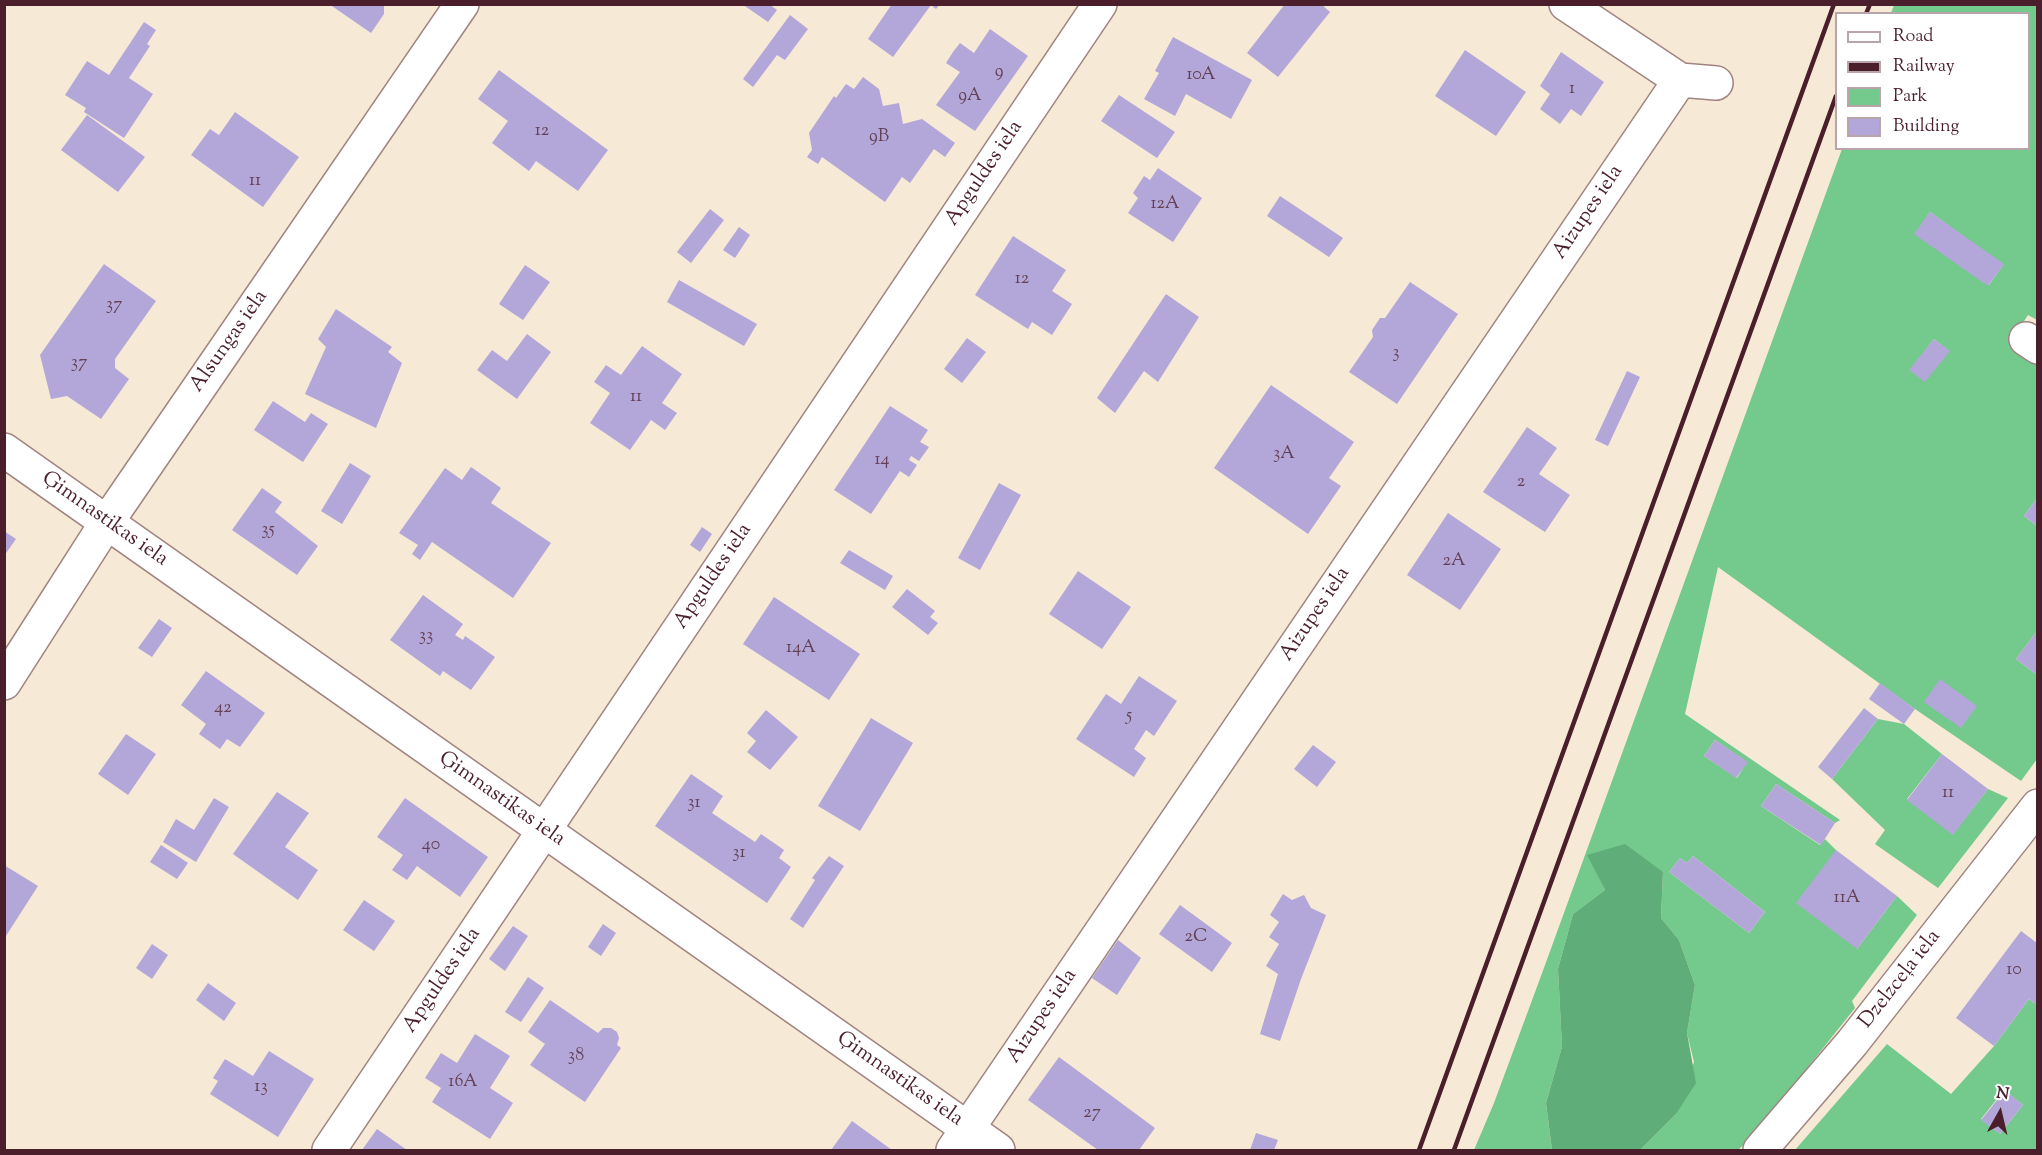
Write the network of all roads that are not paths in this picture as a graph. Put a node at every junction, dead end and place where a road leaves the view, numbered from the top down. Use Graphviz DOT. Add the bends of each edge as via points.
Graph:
graph roads {
  1 [pos="462,4"];
  2 [pos="1100,4"];
  3 [pos="1566,4"];
  4 [pos="1680,80"];
  5 [pos="1716,83"];
  6 [pos="4,450"];
  7 [pos="107,522"];
  8 [pos="4,683"];
  9 [pos="2037,806"];
  10 [pos="543,830"];
  11 [pos="960,1139"];
  12 [pos="329,1150"];
  13 [pos="998,1150"];
  14 [pos="1760,1150"];
  1 -- 7 [label="street, Alsungas iela"];
  2 -- 10 [label="street, Apguldes iela"];
  3 -- 4 [label="street"];
  4 -- 5 [label="street"];
  4 -- 11 [label="street, Aizupes iela"];
  6 -- 7 [label="street, Ģimnastikas iela"];
  7 -- 8 [label="street, Alsungas iela"];
  7 -- 10 [label="street, Ģimnastikas iela"];
  9 -- 14 [label="street, Dzelzceļa iela" via="1852,1043"];
  10 -- 11 [label="street, Ģimnastikas iela"];
  10 -- 12 [label="street, Apguldes iela"];
  11 -- 13 [label="street, Ģimnastikas iela"];
}
